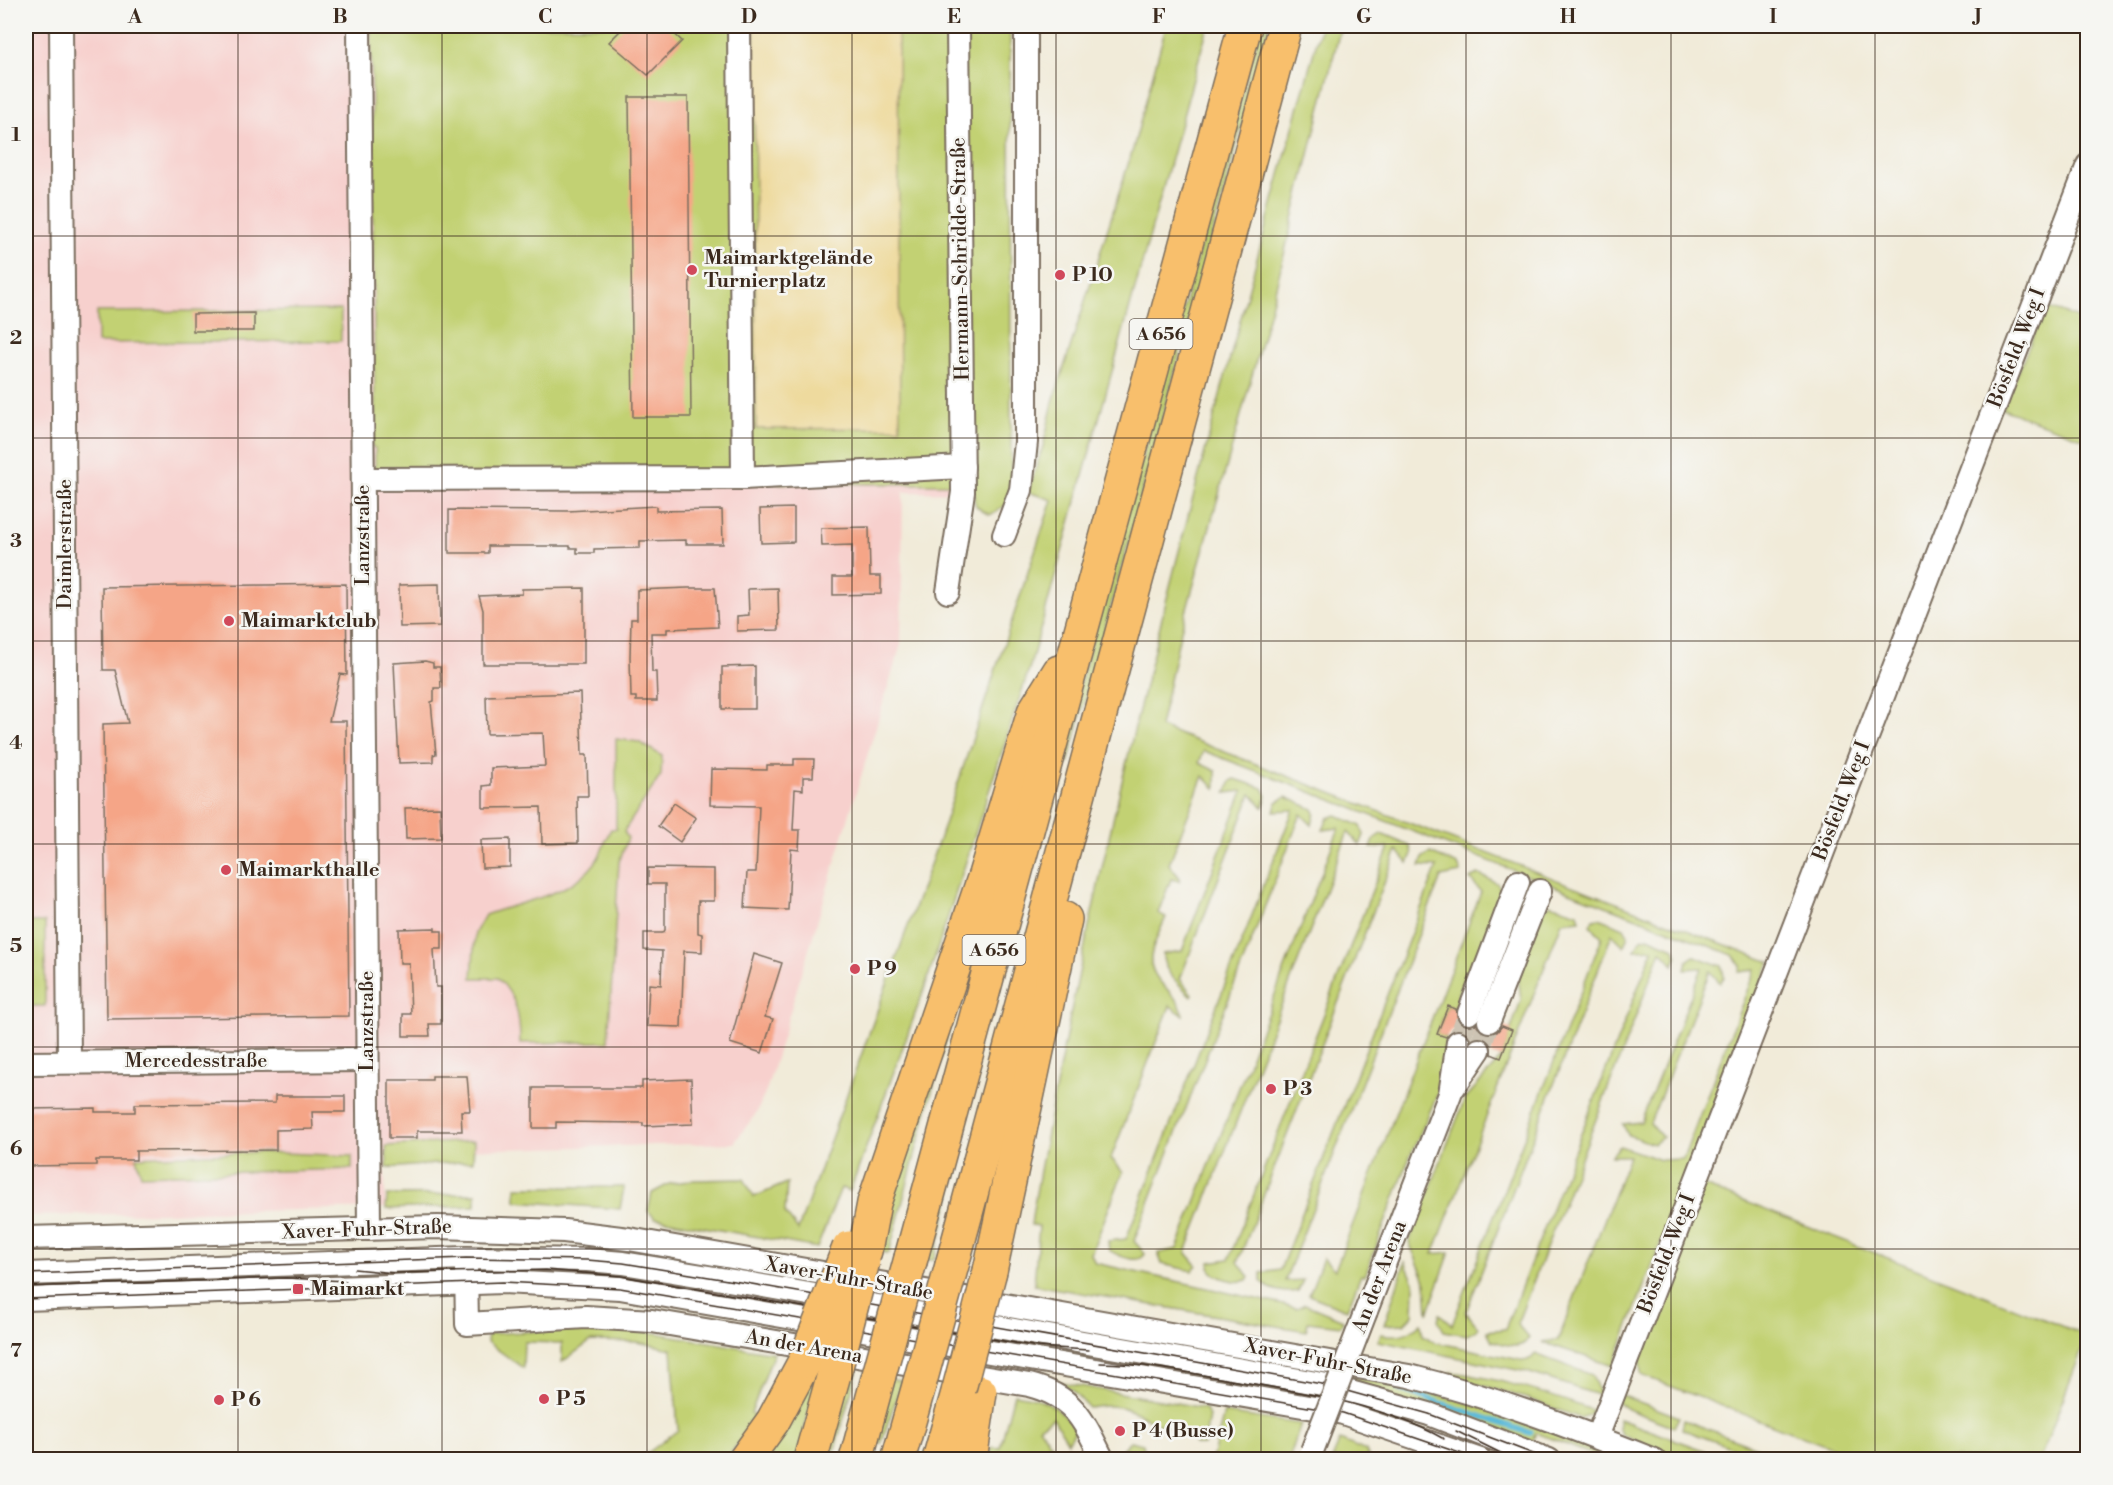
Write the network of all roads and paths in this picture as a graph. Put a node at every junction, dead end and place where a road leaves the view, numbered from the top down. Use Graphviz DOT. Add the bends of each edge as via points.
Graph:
graph roads {
  1 [pos="61,26"];
  2 [pos="359,26"];
  3 [pos="739,26"];
  4 [pos="958,26"];
  5 [pos="1026,26"];
  6 [pos="1245,26"];
  7 [pos="1285,26"];
  8 [pos="2088,165"];
  9 [pos="963,467"];
  10 [pos="744,478"];
  11 [pos="363,479"];
  12 [pos="1005,535"];
  13 [pos="948,592"];
  14 [pos="1077,642"];
  15 [pos="1081,780"];
  16 [pos="1518,882"];
  17 [pos="1540,891"];
  18 [pos="1458,1042"];
  19 [pos="1479,1050"];
  20 [pos="367,1060"];
  21 [pos="69,1062"];
  22 [pos="26,1063"];
  23 [pos="1450,1094"];
  24 [pos="465,1227"];
  25 [pos="369,1229"];
  26 [pos="26,1238"];
  27 [pos="466,1258"];
  28 [pos="26,1274"];
  29 [pos="466,1283"];
  30 [pos="26,1299"];
  31 [pos="820,1364"];
  32 [pos="970,1390"];
  33 [pos="1597,1437"];
  34 [pos="1310,1455"];
  35 [pos="745,1460"];
  36 [pos="810,1460"];
  37 [pos="856,1460"];
  38 [pos="898,1460"];
  39 [pos="939,1460"];
  40 [pos="970,1460"];
  41 [pos="1103,1460"];
  42 [pos="1480,1460"];
  43 [pos="1549,1460"];
  44 [pos="1654,1460"];
  1 -- 21 [label="street, Daimlerstraße"];
  2 -- 11 [label="street, Lanzstraße"];
  3 -- 10 [label="street"];
  4 -- 9 [label="street, Hermann-Schridde-Straße"];
  5 -- 12 [label="street" via="1026,442 1020,490"];
  6 -- 14 [label="highway, A 656"];
  7 -- 15 [label="highway, A 656"];
  8 -- 33 [label="street, Bösfeld, Weg I"];
  9 -- 10 [label="street"];
  9 -- 13 [label="street, Hermann-Schridde-Straße"];
  10 -- 11 [label="street"];
  11 -- 20 [label="street, Lanzstraße"];
  14 -- 31 [label="highway, bridge" via="1034,712 984,875"];
  14 -- 37 [label="highway, A 656, bridge"];
  15 -- 32 [label="highway" via="1072,887 1029,1090 1031,1138"];
  15 -- 38 [label="highway, A 656, bridge"];
  16 -- 17 [label="street" via="1479,1017"];
  18 -- 23 [label="street, An der Arena"];
  19 -- 23 [label="street, An der Arena"];
  20 -- 21 [label="street, Mercedesstraße"];
  20 -- 25 [label="street, Lanzstraße"];
  21 -- 22 [label="street, Mercedesstraße"];
  23 -- 34 [label="street, An der Arena, bridge"];
  24 -- 25 [label="street, Xaver-Fuhr-Straße"];
  24 -- 27 [label="street"];
  24 -- 33 [label="street, Xaver-Fuhr-Straße" via="564,1231 629,1239 1386,1372 1466,1390"];
  25 -- 26 [label="street, Xaver-Fuhr-Straße"];
  27 -- 28 [label="street"];
  27 -- 29 [label="street"];
  27 -- 43 [label="street" via="546,1257 623,1263 1290,1377 1389,1401"];
  29 -- 30 [label="street"];
  29 -- 41 [label="street, An der Arena" via="467,1324 586,1317 652,1321 1047,1389 1081,1416"];
  29 -- 42 [label="street" via="585,1284 728,1304 1343,1413"];
  31 -- 35 [label="highway"];
  31 -- 36 [label="highway"];
  32 -- 39 [label="highway"];
  32 -- 40 [label="highway"];
  33 -- 44 [label="street, Xaver-Fuhr-Straße"];
}
